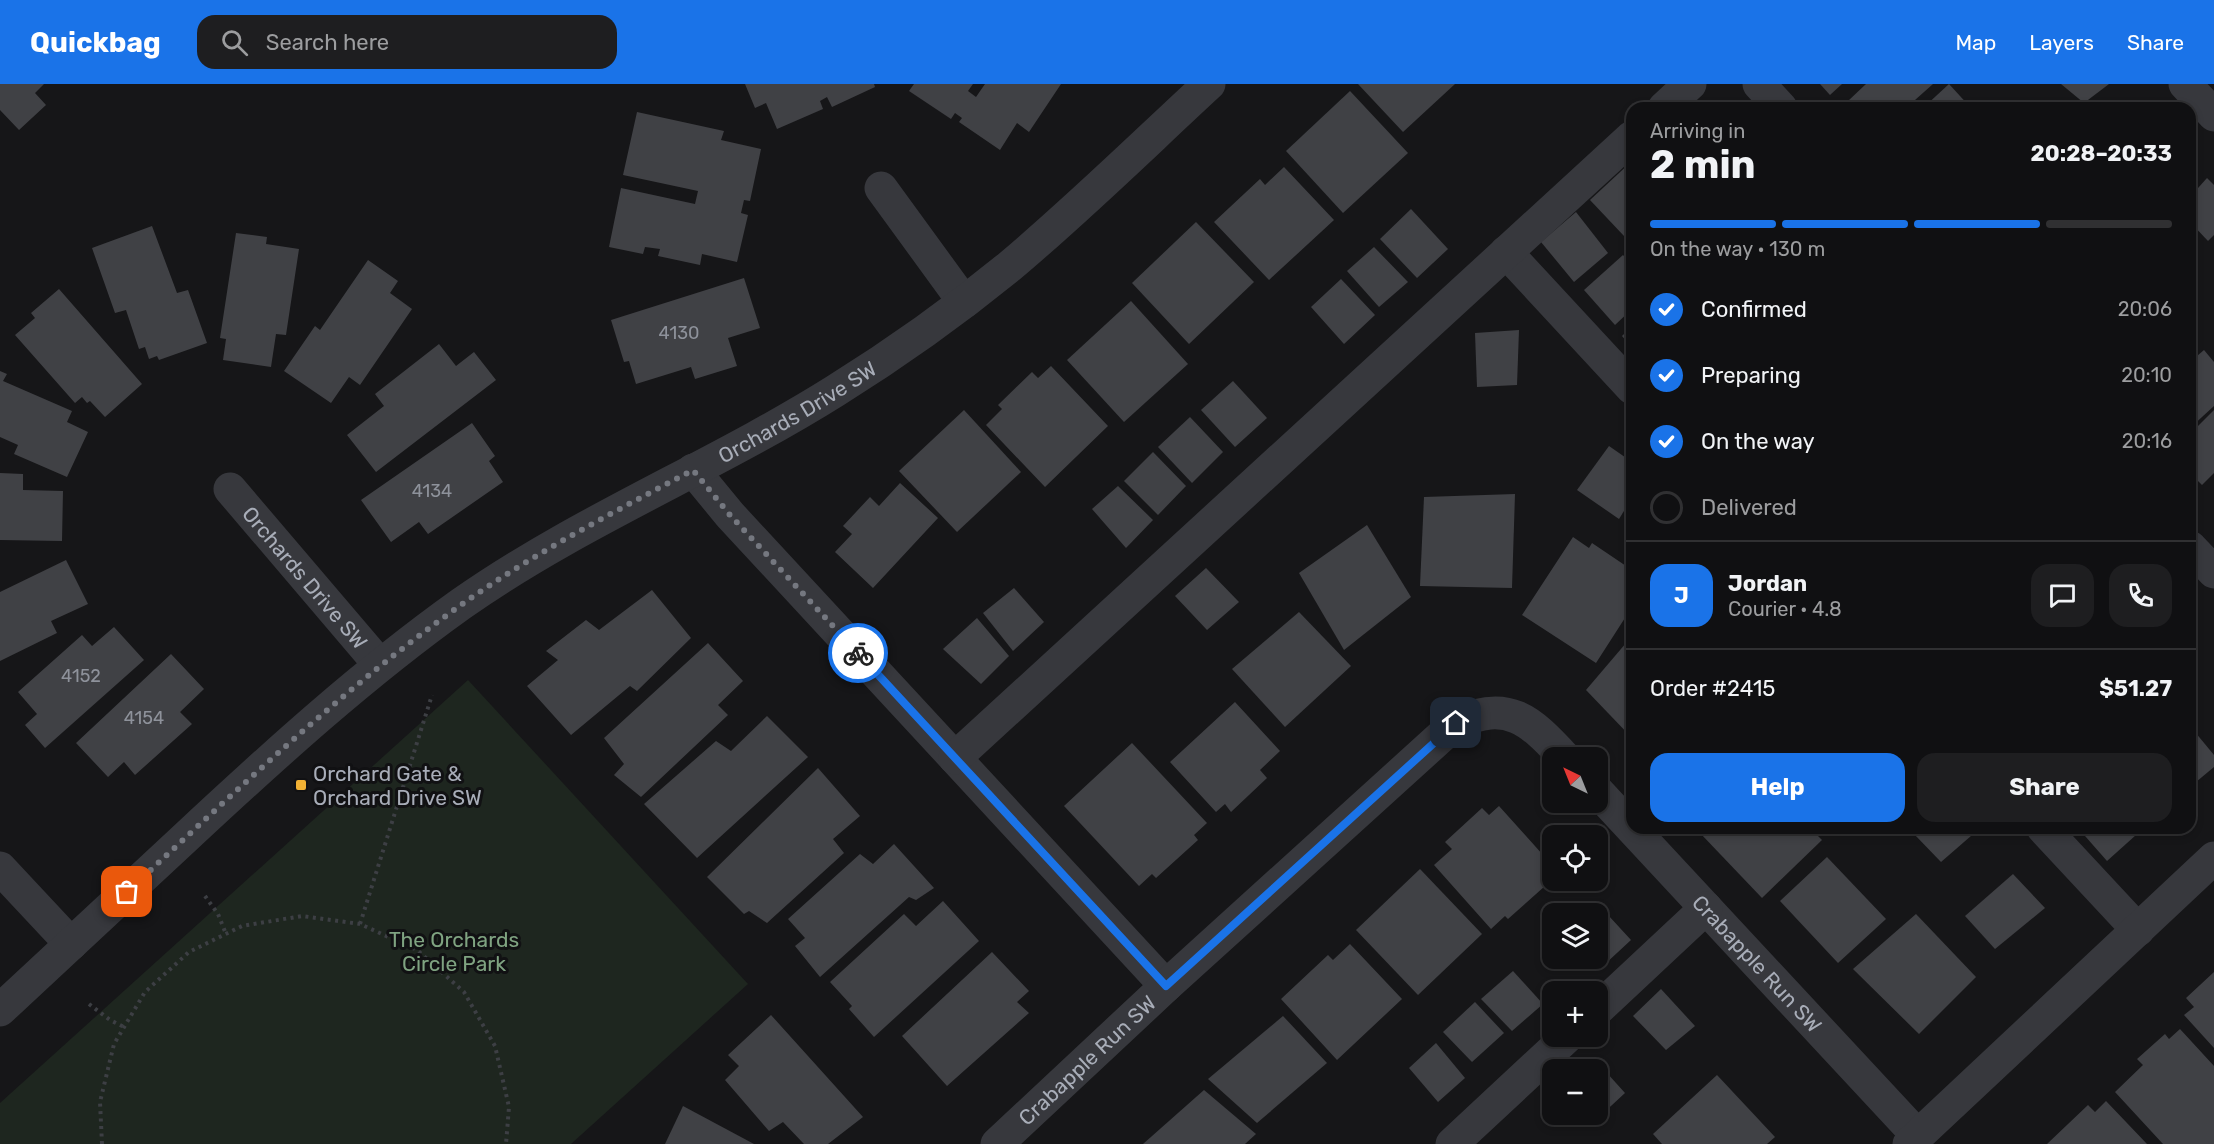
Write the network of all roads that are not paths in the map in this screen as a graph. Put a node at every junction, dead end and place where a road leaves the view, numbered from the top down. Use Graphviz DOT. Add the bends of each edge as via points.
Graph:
graph roads {
  1 [pos="1209,84"];
  2 [pos="1690,84"];
  3 [pos="1759,84"];
  4 [pos="2185,84"];
  5 [pos="1670,102"];
  6 [pos="1776,102"];
  7 [pos="2214,115"];
  8 [pos="1626,142"];
  9 [pos="881,188"];
  10 [pos="1506,252"];
  11 [pos="964,302"];
  12 [pos="1626,382"];
  13 [pos="693,470"];
  14 [pos="230,489"];
  15 [pos="2196,553"];
  16 [pos="2214,572"];
  17 [pos="380,665"];
  18 [pos="1554,747"];
  19 [pos="955,758"];
  20 [pos="1608,803"];
  21 [pos="1626,822"];
  22 [pos="1637,834"];
  23 [pos="2049,834"];
  24 [pos="2214,858"];
  25 [pos="0,868"];
  26 [pos="1706,908"];
  27 [pos="2138,930"];
  28 [pos="71,944"];
  29 [pos="1166,986"];
  30 [pos="1608,1000"];
  31 [pos="0,1010"];
  32 [pos="1556,1047"];
  33 [pos="1914,1140"];
  34 [pos="997,1144"];
  35 [pos="1452,1144"];
  1 -- 11 [label="street, Orchards Drive SW" via="1059,224"];
  2 -- 5 [label="street"];
  3 -- 6 [label="street"];
  4 -- 7 [label="street"];
  8 -- 10 [label="street"];
  9 -- 11 [label="street"];
  10 -- 12 [label="street"];
  10 -- 19 [label="street"];
  11 -- 13 [label="street, Orchards Drive SW" via="832,393"];
  13 -- 17 [label="street, Orchards Drive SW" via="545,550 462,603"];
  13 -- 19 [label="street"];
  14 -- 17 [label="street, Orchards Drive SW"];
  15 -- 16 [label="street"];
  17 -- 28 [label="street, Orchards Drive SW" via="256,771"];
  18 -- 29 [label="street, Crabapple Run SW" via="1535,727 1495,711 1475,714 1456,723"];
  19 -- 29 [label="street"];
  20 -- 21 [label="street, Crabapple Run SW"];
  22 -- 26 [label="street, Crabapple Run SW"];
  23 -- 27 [label="street"];
  24 -- 27 [label="street, Crabapple Run SW"];
  25 -- 28 [label="street"];
  26 -- 30 [label="street"];
  26 -- 33 [label="street, Crabapple Run SW"];
  27 -- 33 [label="street, Crabapple Run SW"];
  28 -- 31 [label="street, Orchards Drive SW"];
  29 -- 34 [label="street, Crabapple Run SW"];
  32 -- 35 [label="street"];
}
